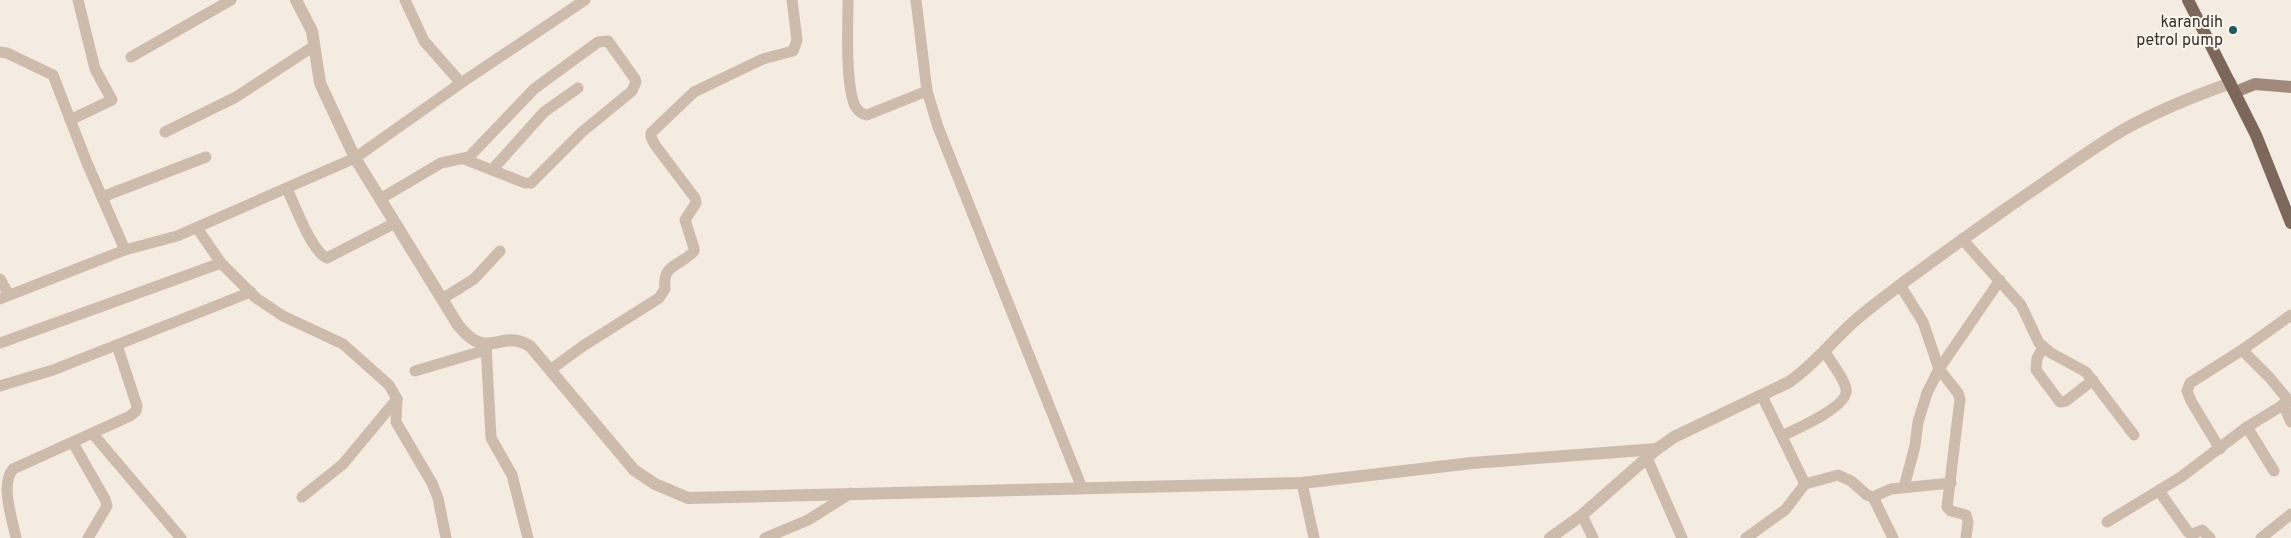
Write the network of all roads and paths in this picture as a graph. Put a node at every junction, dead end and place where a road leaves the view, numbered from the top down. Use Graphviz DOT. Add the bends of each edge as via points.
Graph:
graph roads {
  1 [pos="78,0"];
  2 [pos="231,0"];
  3 [pos="296,0"];
  4 [pos="405,0"];
  5 [pos="561,0"];
  6 [pos="585,0"];
  7 [pos="792,0"];
  8 [pos="848,0"];
  9 [pos="916,0"];
  10 [pos="2188,0"];
  11 [pos="568,10"];
  12 [pos="314,46"];
  13 [pos="0,52"];
  14 [pos="131,57"];
  15 [pos="461,83"];
  16 [pos="2233,87"];
  17 [pos="2291,87"];
  18 [pos="578,88"];
  19 [pos="927,91"];
  20 [pos="70,120"];
  21 [pos="164,132"];
  22 [pos="206,157"];
  23 [pos="355,158"];
  24 [pos="464,159"];
  25 [pos="492,170"];
  26 [pos="287,188"];
  27 [pos="102,197"];
  28 [pos="380,199"];
  29 [pos="395,223"];
  30 [pos="2291,223"];
  31 [pos="197,228"];
  32 [pos="1962,240"];
  33 [pos="125,250"];
  34 [pos="500,251"];
  35 [pos="221,263"];
  36 [pos="0,279"];
  37 [pos="2000,280"];
  38 [pos="1900,284"];
  39 [pos="251,292"];
  40 [pos="5,297"];
  41 [pos="442,299"];
  42 [pos="2291,315"];
  43 [pos="0,343"];
  44 [pos="117,345"];
  45 [pos="486,348"];
  46 [pos="2043,348"];
  47 [pos="2242,350"];
  48 [pos="1825,352"];
  49 [pos="1939,369"];
  50 [pos="550,370"];
  51 [pos="415,371"];
  52 [pos="2093,380"];
  53 [pos="0,386"];
  54 [pos="1762,396"];
  55 [pos="398,399"];
  56 [pos="2287,402"];
  57 [pos="2291,422"];
  58 [pos="2247,427"];
  59 [pos="93,434"];
  60 [pos="2134,435"];
  61 [pos="1782,436"];
  62 [pos="73,443"];
  63 [pos="1657,449"];
  64 [pos="2220,449"];
  65 [pos="1647,458"];
  66 [pos="2274,471"];
  67 [pos="1302,483"];
  68 [pos="1951,483"];
  69 [pos="1805,484"];
  70 [pos="1904,487"];
  71 [pos="1082,488"];
  72 [pos="2159,491"];
  73 [pos="851,494"];
  74 [pos="1873,497"];
  75 [pos="302,498"];
  76 [pos="1582,514"];
  77 [pos="2291,514"];
  78 [pos="2107,522"];
  79 [pos="16,538"];
  80 [pos="88,538"];
  81 [pos="181,538"];
  82 [pos="446,538"];
  83 [pos="528,538"];
  84 [pos="765,538"];
  85 [pos="1314,538"];
  86 [pos="1550,538"];
  87 [pos="1593,538"];
  88 [pos="1682,538"];
  89 [pos="1746,538"];
  90 [pos="1893,538"];
  91 [pos="1966,538"];
  92 [pos="2210,538"];
  93 [pos="2261,538"];
  1 -- 20 [label="street" via="95,68 112,100"];
  2 -- 14 [label="street"];
  3 -- 12 [label="street" via="312,31"];
  4 -- 15 [label="street" via="427,46"];
  5 -- 11 [label="street"];
  6 -- 11 [label="street"];
  7 -- 50 [label="street" via="797,40 793,50 763,59 694,92 651,134 655,145 695,198 696,203 685,220 694,251 667,271 665,289 659,298"];
  8 -- 19 [label="street" via="851,84 854,105 859,112 867,115"];
  9 -- 19 [label="street"];
  10 -- 16 [label="main road"];
  11 -- 15 [label="street"];
  12 -- 21 [label="street" via="236,98"];
  12 -- 23 [label="street" via="320,83"];
  13 -- 20 [label="street" via="7,52 53,76"];
  15 -- 23 [label="street"];
  16 -- 17 [label="main road" via="2255,84"];
  16 -- 30 [label="main road"];
  16 -- 32 [label="street" via="2194,96 2125,129"];
  18 -- 25 [label="street" via="544,112"];
  19 -- 71 [label="street" via="954,170"];
  20 -- 27 [label="street"];
  22 -- 27 [label="street"];
  23 -- 26 [label="street"];
  23 -- 28 [label="street"];
  24 -- 25 [label="street"];
  24 -- 25 [label="street" via="478,149 534,89 598,42 608,41 635,78 632,91 582,132 531,183"];
  24 -- 28 [label="street" via="441,163"];
  26 -- 29 [label="street" via="314,245 326,258"];
  26 -- 31 [label="street"];
  27 -- 33 [label="street"];
  28 -- 29 [label="street"];
  29 -- 41 [label="street"];
  31 -- 33 [label="street"];
  31 -- 35 [label="street"];
  32 -- 37 [label="street"];
  32 -- 38 [label="street"];
  33 -- 40 [label="street"];
  34 -- 41 [label="street" via="474,279"];
  35 -- 39 [label="street"];
  35 -- 43 [label="street"];
  36 -- 40 [label="street"];
  37 -- 46 [label="street" via="2021,305"];
  37 -- 49 [label="street"];
  38 -- 48 [label="street" via="1859,317"];
  38 -- 49 [label="street" via="1923,322"];
  39 -- 44 [label="street"];
  39 -- 55 [label="street" via="283,316 343,344 388,385"];
  41 -- 45 [label="street" via="468,337"];
  42 -- 47 [label="street"];
  44 -- 53 [label="street"];
  44 -- 59 [label="street" via="136,411"];
  45 -- 50 [label="street" via="513,338 522,341"];
  45 -- 51 [label="street"];
  45 -- 83 [label="street" via="491,438 512,475"];
  46 -- 52 [label="street" via="2080,368"];
  46 -- 52 [label="street" via="2037,358 2036,370 2060,402"];
  47 -- 56 [label="street" via="2269,377"];
  47 -- 64 [label="street" via="2197,377 2187,391"];
  48 -- 54 [label="street" via="1804,371"];
  48 -- 61 [label="street" via="1844,383 1846,396 1835,408"];
  49 -- 68 [label="street" via="1960,399"];
  49 -- 70 [label="street" via="1922,407"];
  50 -- 73 [label="street" via="634,470 655,484 688,498"];
  52 -- 60 [label="street"];
  54 -- 61 [label="street"];
  54 -- 63 [label="street" via="1695,426"];
  55 -- 75 [label="street" via="343,464"];
  55 -- 82 [label="street" via="396,422 432,483"];
  56 -- 57 [label="street"];
  56 -- 58 [label="street"];
  58 -- 64 [label="street"];
  58 -- 66 [label="street"];
  59 -- 62 [label="street"];
  59 -- 81 [label="street"];
  61 -- 69 [label="street"];
  62 -- 79 [label="street" via="13,469 7,475 4,482"];
  62 -- 80 [label="street" via="106,499 107,506"];
  63 -- 65 [label="street"];
  63 -- 67 [label="street" via="1472,463"];
  64 -- 72 [label="street"];
  65 -- 76 [label="street"];
  65 -- 88 [label="street"];
  67 -- 71 [label="street"];
  67 -- 85 [label="street"];
  68 -- 70 [label="street"];
  68 -- 91 [label="street" via="1947,507 1966,515"];
  69 -- 74 [label="street" via="1838,475"];
  69 -- 89 [label="street" via="1785,510"];
  70 -- 74 [label="street"];
  71 -- 73 [label="street"];
  72 -- 78 [label="street"];
  72 -- 92 [label="street" via="2188,532 2192,534 2202,530"];
  73 -- 84 [label="street" via="808,520"];
  74 -- 90 [label="street"];
  76 -- 86 [label="street"];
  76 -- 87 [label="street"];
  77 -- 93 [label="street"];
}
